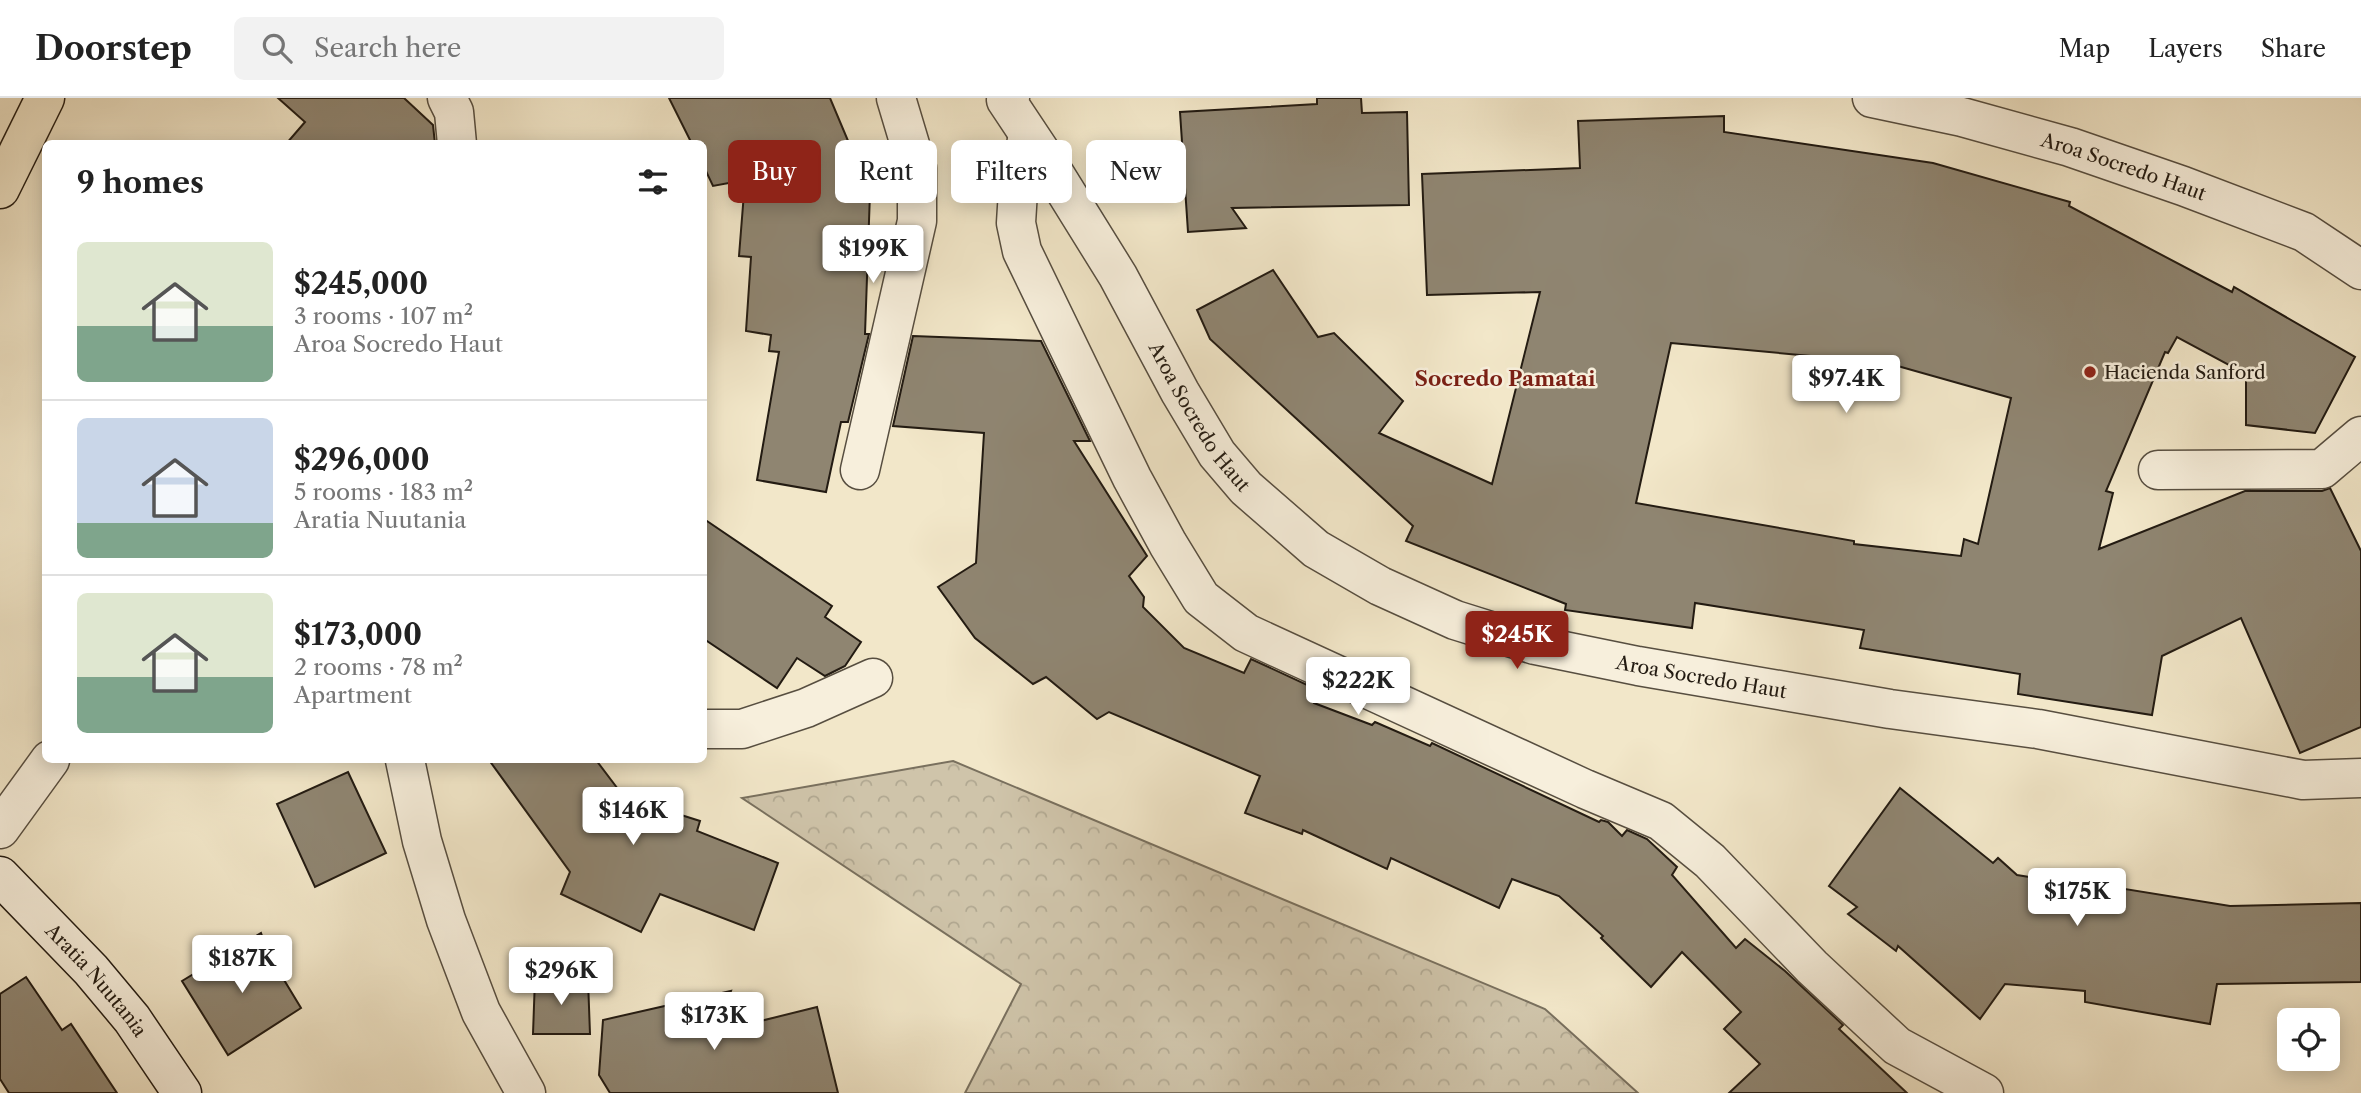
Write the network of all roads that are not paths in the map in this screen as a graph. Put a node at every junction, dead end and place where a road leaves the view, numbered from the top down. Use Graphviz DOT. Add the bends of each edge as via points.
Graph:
graph roads {
  1 [pos="45,98"];
  2 [pos="447,98"];
  3 [pos="896,98"];
  4 [pos="1872,98"];
  5 [pos="1007,99"];
  6 [pos="1028,134"];
  7 [pos="457,140"];
  8 [pos="0,189"];
  9 [pos="2361,270"];
  10 [pos="2361,436"];
  11 [pos="860,470"];
  12 [pos="2158,470"];
  13 [pos="873,678"];
  14 [pos="707,729"];
  15 [pos="48,763"];
  16 [pos="406,763"];
  17 [pos="2361,778"];
  18 [pos="0,829"];
  19 [pos="0,876"];
  20 [pos="182,1093"];
  21 [pos="526,1093"];
  22 [pos="1984,1093"];
  1 -- 8 [label="highway"];
  2 -- 7 [label="street" via="454,112"];
  3 -- 11 [label="street" via="917,168 917,221"];
  4 -- 9 [label="street, Aroa Socredo Haut" via="2070,147 2183,186 2304,232"];
  5 -- 6 [label="street, Aroa Socredo Haut"];
  6 -- 17 [label="street, Aroa Socredo Haut" via="1118,276 1217,454 1246,488 1315,549 1380,586 1455,620 1535,645 1638,666 2038,729 2303,780"];
  6 -- 22 [label="street" via="1016,223 1022,251 1132,478 1201,598 1246,633 1661,821 1710,861 1812,967 1897,1046"];
  10 -- 12 [label="street" via="2322,469"];
  13 -- 14 [label="street" via="806,708 741,729"];
  15 -- 18 [label="street"];
  16 -- 21 [label="street" via="422,841 446,920 481,1012"];
  19 -- 20 [label="street, Aratia Nuutania" via="91,970 132,1019"];
}
